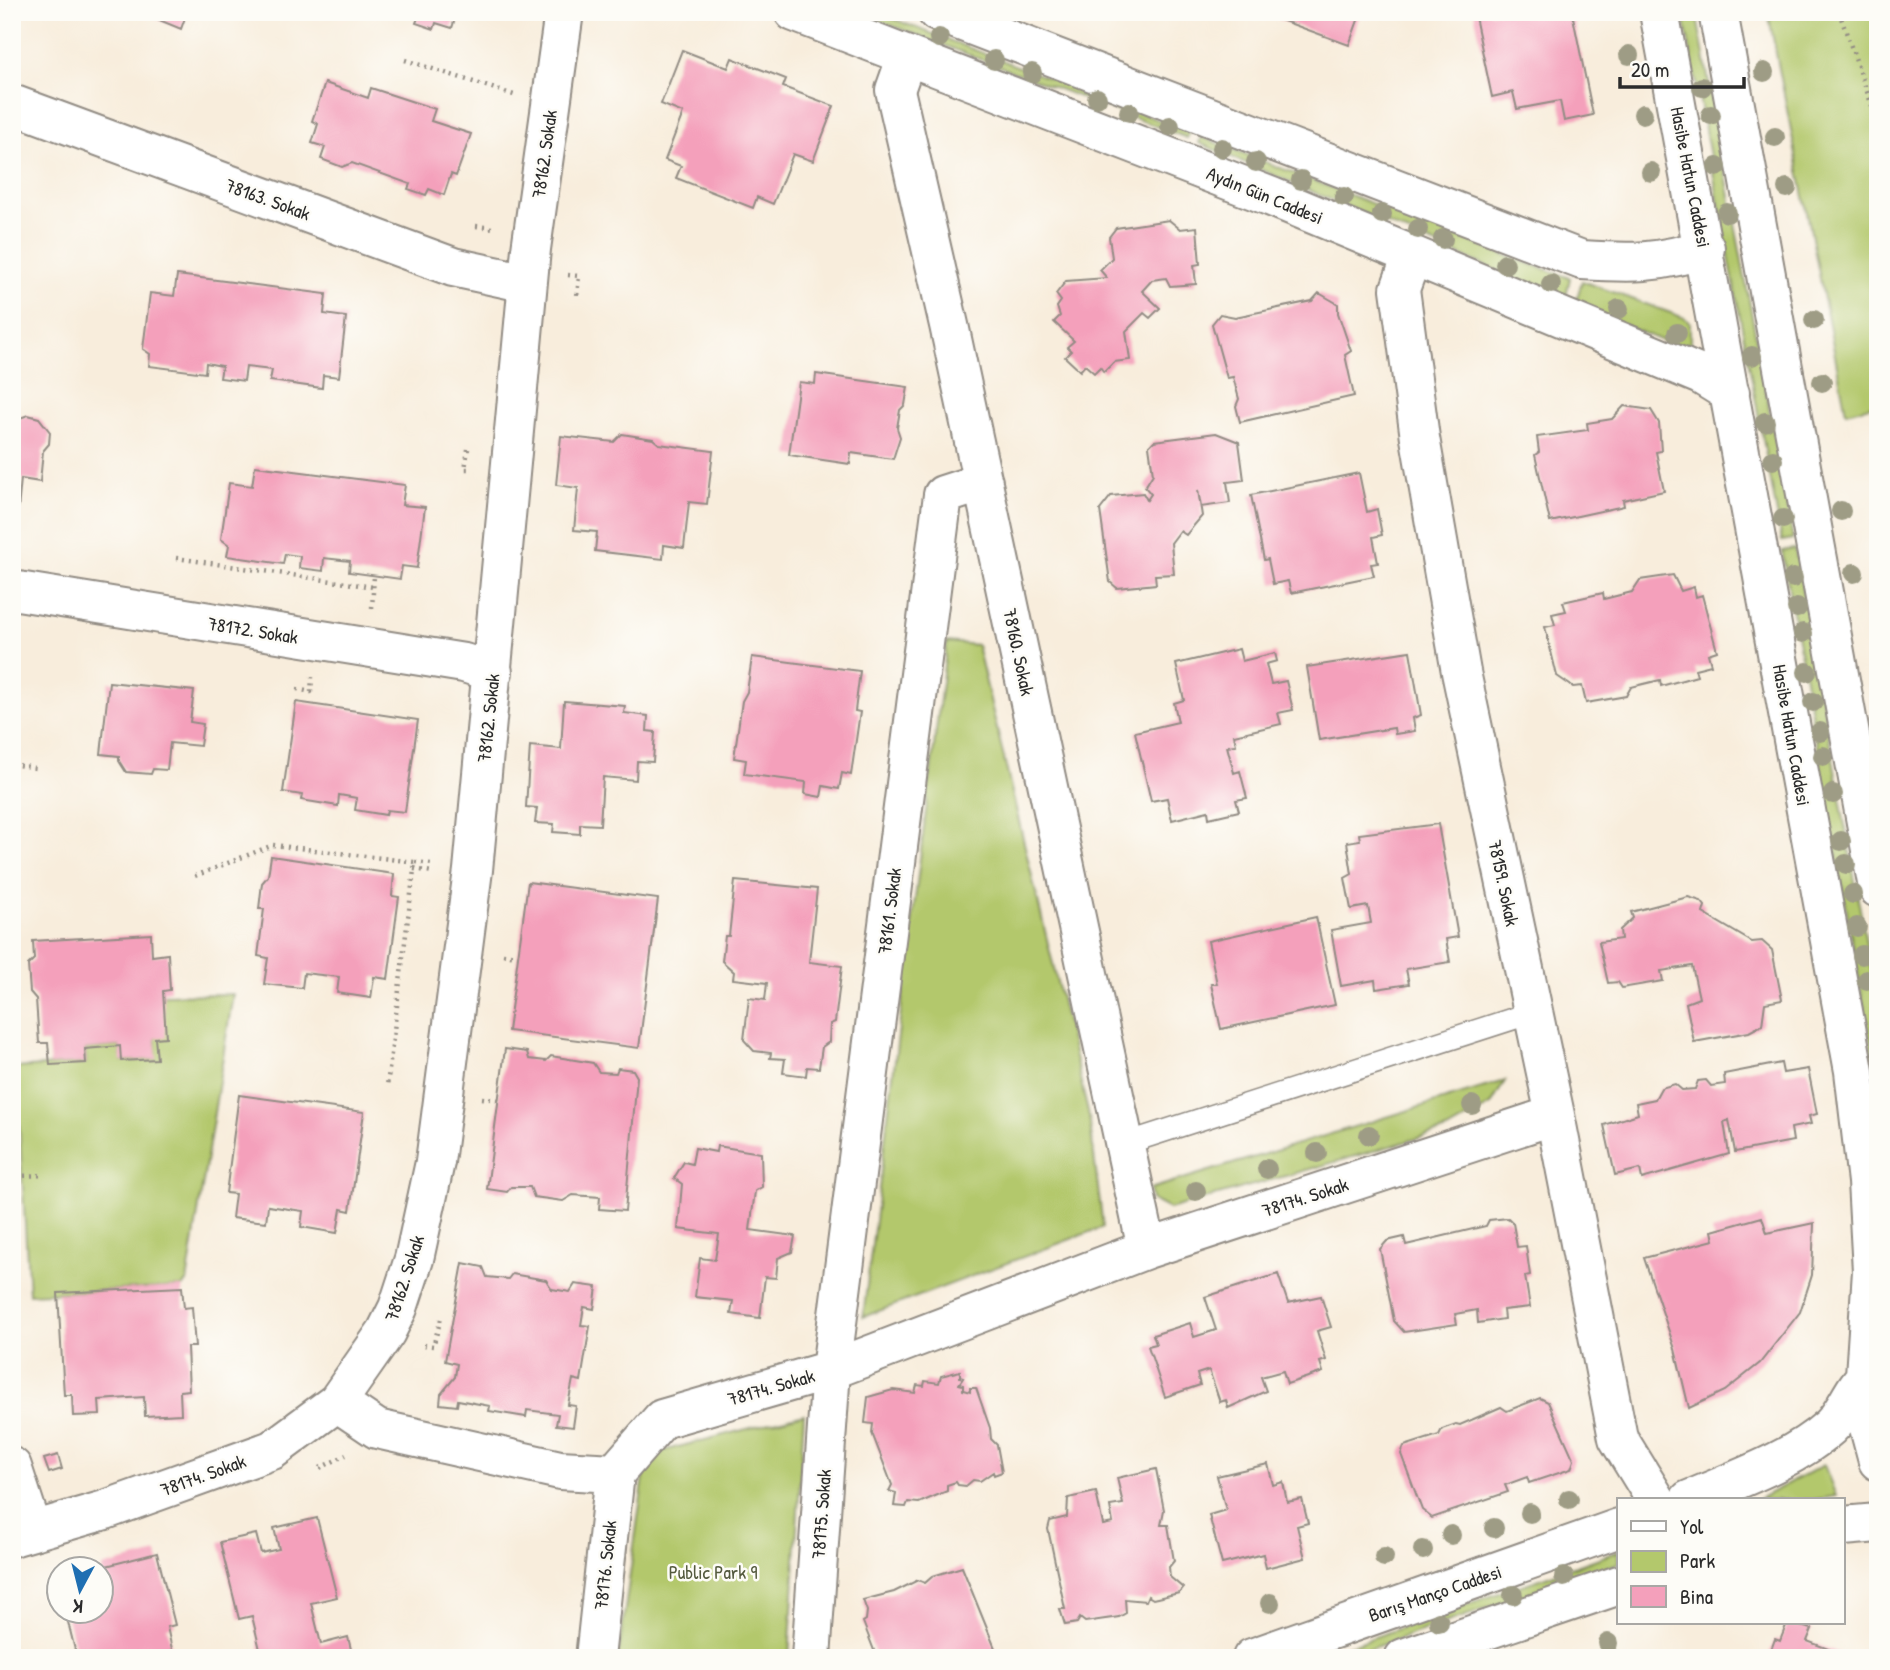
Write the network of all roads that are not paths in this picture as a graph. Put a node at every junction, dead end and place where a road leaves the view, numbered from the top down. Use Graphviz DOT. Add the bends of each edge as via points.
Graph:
graph roads {
  1 [pos="564,12"];
  2 [pos="794,12"];
  3 [pos="937,12"];
  4 [pos="1659,12"];
  5 [pos="1718,12"];
  6 [pos="907,56"];
  7 [pos="12,104"];
  8 [pos="1704,248"];
  9 [pos="1412,256"];
  10 [pos="527,284"];
  11 [pos="1730,393"];
  12 [pos="983,482"];
  13 [pos="12,590"];
  14 [pos="493,671"];
  15 [pos="1878,888"];
  16 [pos="1531,1013"];
  17 [pos="1555,1115"];
  18 [pos="1125,1144"];
  19 [pos="1147,1249"];
  20 [pos="831,1370"];
  21 [pos="1871,1373"];
  22 [pos="337,1402"];
  23 [pos="1878,1461"];
  24 [pos="12,1467"];
  25 [pos="615,1473"];
  26 [pos="1655,1498"];
  27 [pos="1693,1498"];
  28 [pos="1878,1523"];
  29 [pos="1844,1526"];
  30 [pos="1617,1529"];
  31 [pos="23,1534"];
  32 [pos="1617,1586"];
  33 [pos="1469,1647"];
  34 [pos="595,1658"];
  35 [pos="811,1658"];
  36 [pos="1252,1658"];
  37 [pos="1404,1658"];
  1 -- 10 [label="street, 78162. Sokak"];
  2 -- 6 [label="street, Aydın Gün Caddesi"];
  3 -- 8 [label="street" via="1582,260 1639,263 1674,259"];
  4 -- 8 [label="street, Hasibe Hatun Caddesi"];
  5 -- 15 [label="street"];
  6 -- 9 [label="street, Aydın Gün Caddesi"];
  6 -- 12 [label="street, 78160. Sokak" via="895,90"];
  7 -- 10 [label="street, 78163. Sokak" via="453,267"];
  8 -- 11 [label="street, Hasibe Hatun Caddesi"];
  9 -- 11 [label="street, Aydın Gün Caddesi" via="1701,375"];
  9 -- 16 [label="street, 78159. Sokak" via="1400,289 1420,438 1461,672"];
  10 -- 14 [label="street, 78162. Sokak"];
  11 -- 21 [label="street, Hasibe Hatun Caddesi" via="1854,1071 1867,1182"];
  12 -- 18 [label="street, 78160. Sokak"];
  12 -- 20 [label="street, 78161. Sokak" via="943,495"];
  13 -- 14 [label="street, 78172. Sokak"];
  14 -- 22 [label="street, 78162. Sokak" via="435,1162 398,1308"];
  16 -- 17 [label="street, 78159. Sokak"];
  16 -- 18 [label="lane"];
  17 -- 19 [label="street, 78174. Sokak"];
  17 -- 26 [label="street, 78159. Sokak" via="1618,1438"];
  18 -- 19 [label="street, 78160. Sokak"];
  19 -- 20 [label="street, 78174. Sokak"];
  20 -- 25 [label="street, 78174. Sokak" via="662,1419"];
  20 -- 35 [label="street, 78175. Sokak"];
  21 -- 23 [label="street, Hasibe Hatun Caddesi" via="1863,1405"];
  21 -- 27 [label="street" via="1819,1436"];
  22 -- 25 [label="street" via="377,1429 560,1470"];
  22 -- 31 [label="street, 78174. Sokak" via="272,1450"];
  24 -- 31 [label="street"];
  25 -- 34 [label="street, 78176. Sokak"];
  28 -- 29 [label="street"];
  30 -- 36 [label="street, Barış Manço Caddesi"];
  32 -- 33 [label="street"];
  33 -- 37 [label="street"];
}
